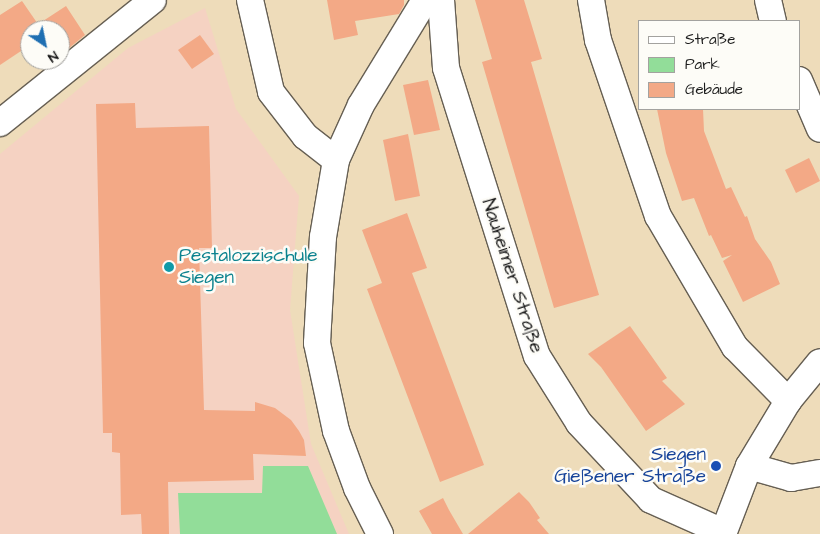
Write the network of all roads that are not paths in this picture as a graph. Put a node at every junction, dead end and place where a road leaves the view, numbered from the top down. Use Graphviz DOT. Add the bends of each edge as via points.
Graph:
graph roads {
  1 [pos="154,0"];
  2 [pos="250,0"];
  3 [pos="425,0"];
  4 [pos="441,0"];
  5 [pos="591,0"];
  6 [pos="768,0"];
  7 [pos="773,20"];
  8 [pos="800,82"];
  9 [pos="0,123"];
  10 [pos="820,129"];
  11 [pos="336,160"];
  12 [pos="820,362"];
  13 [pos="788,401"];
  14 [pos="749,466"];
  15 [pos="820,473"];
  16 [pos="723,533"];
  17 [pos="380,534"];
  1 -- 9 [label="street"];
  2 -- 11 [label="street" via="271,92 305,136"];
  3 -- 11 [label="street" via="361,105"];
  4 -- 16 [label="street, Nauheimer Straße" via="446,68 537,356 579,423 651,500"];
  5 -- 13 [label="street" via="598,40 658,216 735,347"];
  6 -- 7 [label="street"];
  8 -- 10 [label="street"];
  11 -- 17 [label="street" via="323,237 317,343 336,431 357,488"];
  12 -- 13 [label="street"];
  13 -- 14 [label="street"];
  14 -- 15 [label="street" via="791,478"];
  14 -- 16 [label="street"];
}
